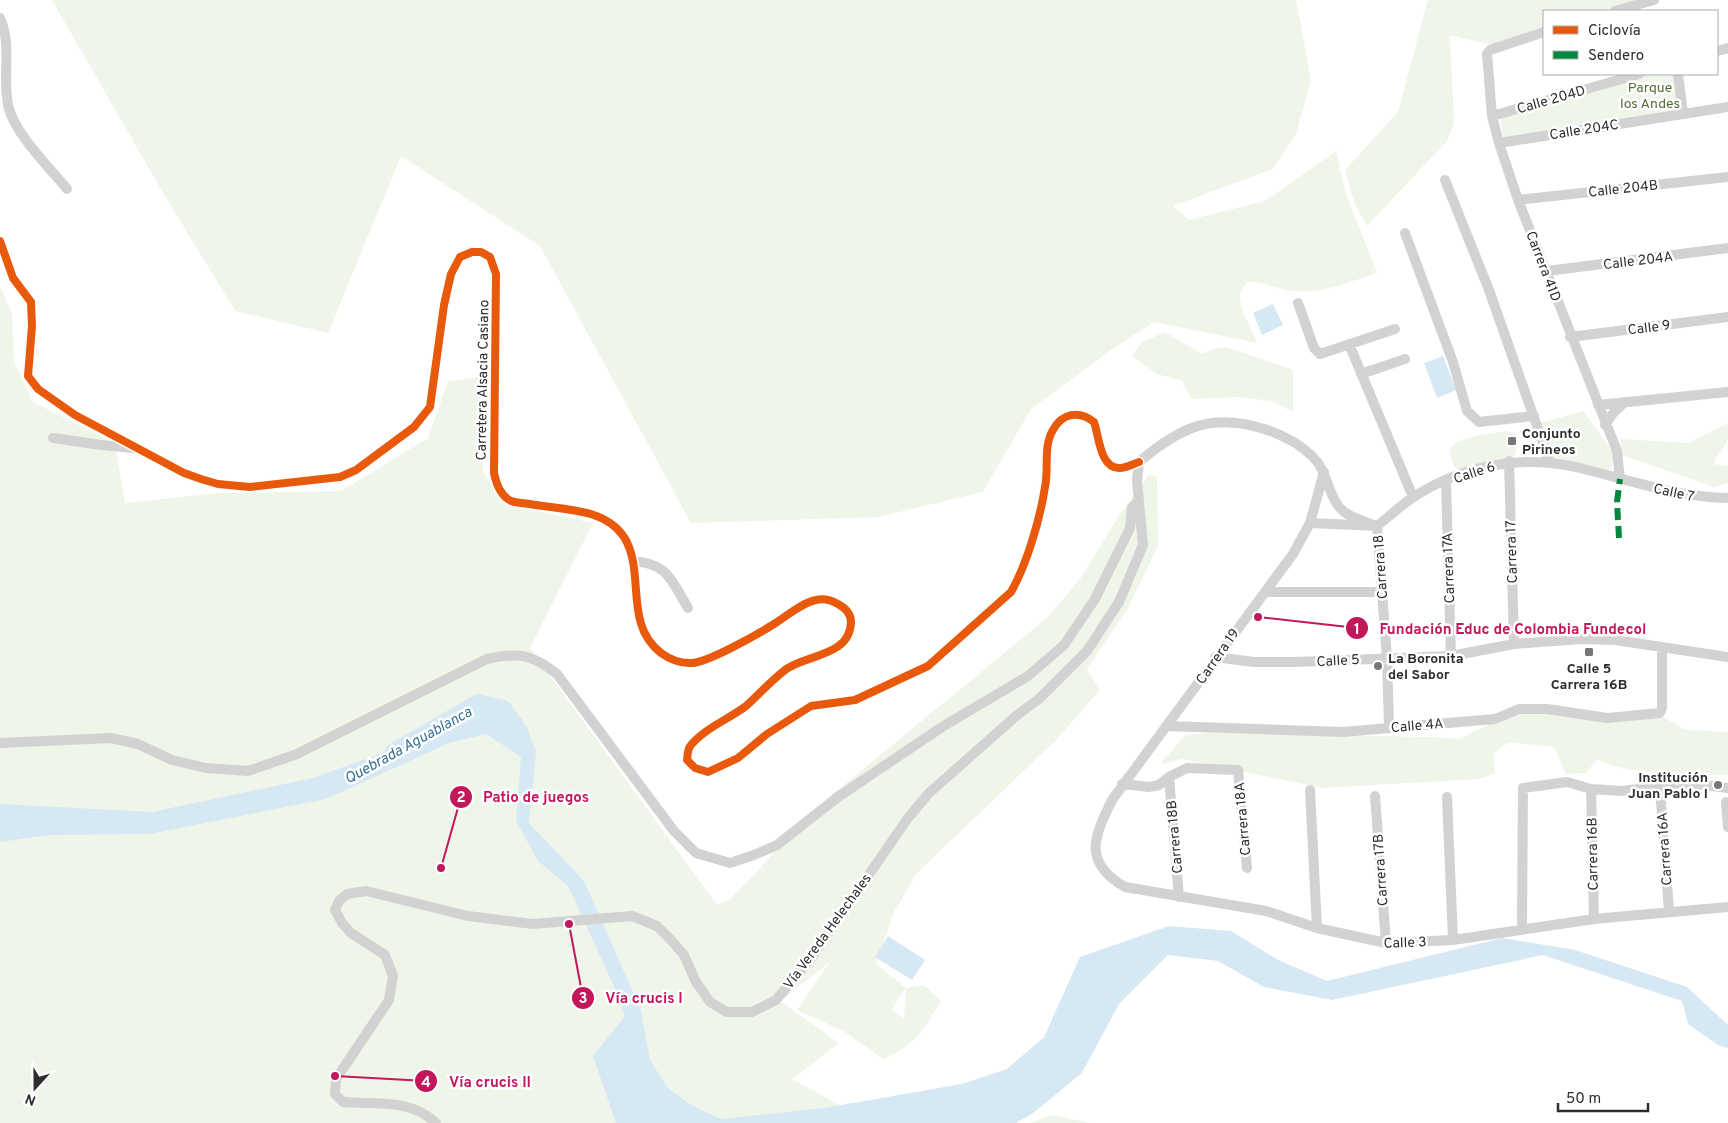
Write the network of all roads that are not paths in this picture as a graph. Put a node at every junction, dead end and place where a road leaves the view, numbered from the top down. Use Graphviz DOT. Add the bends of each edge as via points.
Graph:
graph roads {
  1 [pos="1654,0"];
  2 [pos="1619,10"];
  3 [pos="0,18"];
  4 [pos="1543,32"];
  5 [pos="1636,75"];
  6 [pos="1678,75"];
  7 [pos="1728,107"];
  8 [pos="1683,113"];
  9 [pos="1492,116"];
  10 [pos="1499,143"];
  11 [pos="1728,177"];
  12 [pos="1445,180"];
  13 [pos="67,189"];
  14 [pos="1518,200"];
  15 [pos="1405,233"];
  16 [pos="0,242"];
  17 [pos="1728,248"];
  18 [pos="1547,271"];
  19 [pos="1298,303"];
  20 [pos="1728,317"];
  21 [pos="1395,329"];
  22 [pos="1570,337"];
  23 [pos="1349,344"];
  24 [pos="1405,359"];
  25 [pos="1361,374"];
  26 [pos="1728,392"];
  27 [pos="1626,402"];
  28 [pos="1598,405"];
  29 [pos="1534,416"];
  30 [pos="1605,425"];
  31 [pos="53,438"];
  32 [pos="136,448"];
  33 [pos="1509,461"];
  34 [pos="1139,462"];
  35 [pos="1550,463"];
  36 [pos="1324,472"];
  37 [pos="1620,479"];
  38 [pos="1446,481"];
  39 [pos="1413,497"];
  40 [pos="1728,498"];
  41 [pos="1139,500"];
  42 [pos="1310,523"];
  43 [pos="1377,526"];
  44 [pos="632,561"];
  45 [pos="1264,592"];
  46 [pos="1381,592"];
  47 [pos="688,608"];
  48 [pos="1514,644"];
  49 [pos="1662,648"];
  50 [pos="1451,656"];
  51 [pos="1215,657"];
  52 [pos="1728,657"];
  53 [pos="1387,658"];
  54 [pos="1166,726"];
  55 [pos="1389,727"];
  56 [pos="0,743"];
  57 [pos="1169,776"];
  58 [pos="1122,784"];
  59 [pos="1660,788"];
  60 [pos="1728,788"];
  61 [pos="1310,790"];
  62 [pos="1591,790"];
  63 [pos="1375,796"];
  64 [pos="1447,797"];
  65 [pos="1726,802"];
  66 [pos="1728,828"];
  67 [pos="1096,832"];
  68 [pos="1247,868"];
  69 [pos="1179,898"];
  70 [pos="1728,907"];
  71 [pos="1669,911"];
  72 [pos="1594,919"];
  73 [pos="1317,928"];
  74 [pos="1522,929"];
  75 [pos="1453,940"];
  76 [pos="1386,944"];
  77 [pos="436,1123"];
  1 -- 2 [label="street"];
  3 -- 13 [label="street" via="7,42 9,109 21,133"];
  4 -- 9 [label="street, Carrera 41D" via="1490,50"];
  5 -- 9 [label="street, Calle 204D"];
  6 -- 8 [label="street"];
  7 -- 8 [label="street, Calle 204C"];
  8 -- 10 [label="street, Calle 204C"];
  9 -- 10 [label="street, Carrera 41D"];
  10 -- 14 [label="street, Carrera 41D"];
  11 -- 14 [label="street, Calle 204B"];
  12 -- 29 [label="street"];
  14 -- 18 [label="street, Carrera 41D"];
  15 -- 29 [label="street" via="1453,362 1467,411 1479,422"];
  16 -- 32 [label="street, Carretera Alsacia Casiano" via="12,278 31,302 28,376 38,389 75,415"];
  17 -- 18 [label="street, Calle 204A"];
  18 -- 22 [label="street, Carrera 41D"];
  19 -- 23 [label="street" via="1316,352 1320,354"];
  20 -- 22 [label="street, Calle 9"];
  21 -- 23 [label="street"];
  22 -- 28 [label="street, Carrera 41D"];
  23 -- 25 [label="street"];
  24 -- 25 [label="street"];
  25 -- 39 [label="street"];
  26 -- 27 [label="street"];
  27 -- 28 [label="street"];
  27 -- 30 [label="street"];
  28 -- 30 [label="street, Carrera 41D"];
  29 -- 35 [label="street"];
  30 -- 37 [label="street, Carrera 41D" via="1617,452"];
  31 -- 32 [label="street"];
  32 -- 44 [label="street, Carretera Alsacia Casiano" via="184,473 218,484 250,487 311,481 356,470 414,427 430,407 451,274 460,257 481,252 490,257 496,274 494,473 497,486 511,501 573,510 614,526 624,538"];
  33 -- 35 [label="street, Calle 6"];
  33 -- 38 [label="street, Calle 6" via="1463,472"];
  33 -- 48 [label="street, Carrera 17"];
  34 -- 36 [label="street" via="1157,446 1187,428 1207,422 1229,421 1285,436 1314,458"];
  34 -- 41 [label="street, Vía Vereda Helechales"];
  34 -- 44 [label="street, Carretera Alsacia Casiano" via="1119,468 1112,466 1106,462 1094,422 1080,414 1063,418 1049,438 1041,508 1011,592 928,666 855,700 811,706 767,734 738,758 708,772 695,768 687,760 689,747 745,706 784,670 838,647 849,633 851,620 848,612 838,604 817,600 804,604 773,625 706,659 695,663 671,660 648,640 641,624"];
  35 -- 37 [label="street, Calle 6"];
  36 -- 42 [label="street, Carrera 19"];
  36 -- 43 [label="street" via="1338,505 1354,518"];
  37 -- 40 [label="street, Calle 7" via="1698,497"];
  38 -- 39 [label="street, Calle 6"];
  38 -- 50 [label="street, Carrera 17A"];
  39 -- 43 [label="street, Calle 6"];
  41 -- 56 [label="street" via="1132,508 1130,528 1095,599 1064,645 1028,676 942,727 838,797 777,845 730,863 696,853 674,831 557,674 544,663 527,656 508,654 487,659 296,754 248,771 206,768 172,760 138,744 111,738"];
  41 -- 77 [label="street, Vía Vereda Helechales" via="1143,545 1118,602 1087,651 1040,698 929,793 908,818 812,957 776,1000 752,1012 727,1012 710,1002 671,940 657,926 632,916 533,924 468,916 366,891 347,894 339,901 336,910 342,923 385,955 393,976 390,1000 336,1079 335,1094 344,1102 404,1106 425,1112"];
  42 -- 43 [label="street"];
  42 -- 45 [label="street, Carrera 19" via="1293,554"];
  43 -- 46 [label="street, Carrera 18"];
  44 -- 47 [label="street" via="646,562 664,570"];
  45 -- 46 [label="street"];
  45 -- 51 [label="street, Carrera 19"];
  46 -- 53 [label="street, Carrera 18"];
  48 -- 49 [label="street, Calle 5" via="1581,639 1615,640"];
  48 -- 50 [label="street, Calle 5"];
  49 -- 52 [label="street, Calle 5"];
  49 -- 55 [label="street, Calle 4A" via="1660,712 1607,718 1557,710 1519,709 1495,719"];
  50 -- 53 [label="street, Calle 5"];
  51 -- 53 [label="street, Calle 5" via="1254,662"];
  51 -- 54 [label="street, Carrera 19"];
  53 -- 55 [label="street, Carrera 18"];
  54 -- 55 [label="street, Calle 4A" via="1343,732"];
  54 -- 58 [label="street, Carrera 19"];
  57 -- 58 [label="street" via="1159,785 1149,787"];
  57 -- 68 [label="street, Carrera 18A" via="1187,768 1238,770"];
  57 -- 69 [label="street, Carrera 18B"];
  58 -- 67 [label="street, Carrera 19"];
  59 -- 60 [label="street" via="1688,783"];
  59 -- 62 [label="street"];
  59 -- 71 [label="street, Carrera 16A"];
  61 -- 73 [label="street"];
  62 -- 72 [label="street, Carrera 16B"];
  62 -- 74 [label="street" via="1567,782 1523,788"];
  63 -- 76 [label="street, Carrera 17B"];
  64 -- 75 [label="street"];
  65 -- 66 [label="street"];
  67 -- 69 [label="street, Calle 3" via="1097,862 1108,877 1125,887"];
  69 -- 73 [label="street, Calle 3" via="1266,911"];
  70 -- 71 [label="street, Calle 3"];
  71 -- 72 [label="street, Calle 3"];
  72 -- 74 [label="street, Calle 3"];
  73 -- 76 [label="street, Calle 3"];
  74 -- 75 [label="street, Calle 3"];
  75 -- 76 [label="street, Calle 3"];
}
